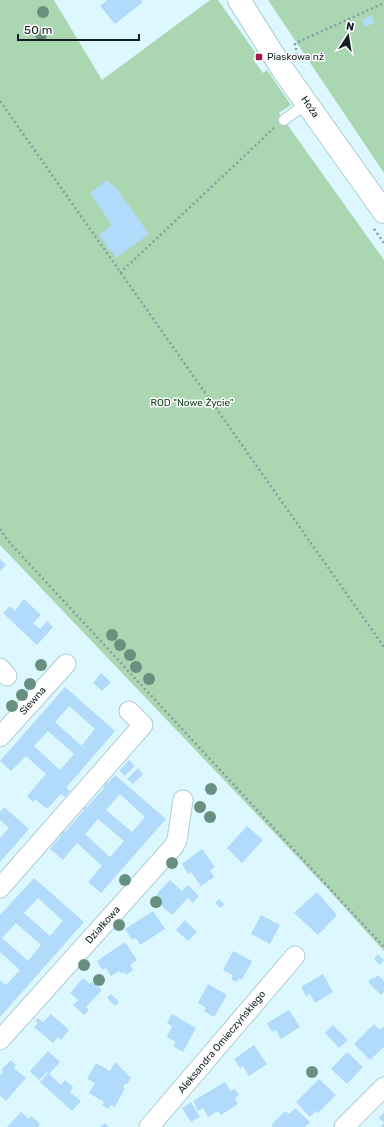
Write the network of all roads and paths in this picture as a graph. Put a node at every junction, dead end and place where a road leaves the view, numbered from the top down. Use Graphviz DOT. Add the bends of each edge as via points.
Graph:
graph roads {
  1 [pos="239,0"];
  2 [pos="384,3"];
  3 [pos="296,51"];
  4 [pos="0,101"];
  5 [pos="307,103"];
  6 [pos="284,120"];
  7 [pos="384,211"];
  8 [pos="120,273"];
  9 [pos="0,528"];
  10 [pos="384,647"];
  11 [pos="66,664"];
  12 [pos="129,711"];
  13 [pos="0,737"];
  14 [pos="183,800"];
  15 [pos="0,888"];
  16 [pos="384,947"];
  17 [pos="295,956"];
  18 [pos="0,1040"];
  19 [pos="384,1087"];
  20 [pos="149,1127"];
  21 [pos="344,1127"];
  1 -- 5 [label="street, Hoża"];
  2 -- 3 [label="path" via="294,44"];
  4 -- 8 [label="path"];
  5 -- 6 [label="lane"];
  5 -- 7 [label="street, Hoża"];
  6 -- 8 [label="path"];
  8 -- 10 [label="path"];
  9 -- 16 [label="path"];
  11 -- 13 [label="street, Siewna"];
  12 -- 15 [label="street" via="143,725"];
  14 -- 18 [label="street, Działkowa" via="174,846"];
  17 -- 20 [label="street, Aleksandra Omieczyńskiego"];
  19 -- 21 [label="street"];
}
